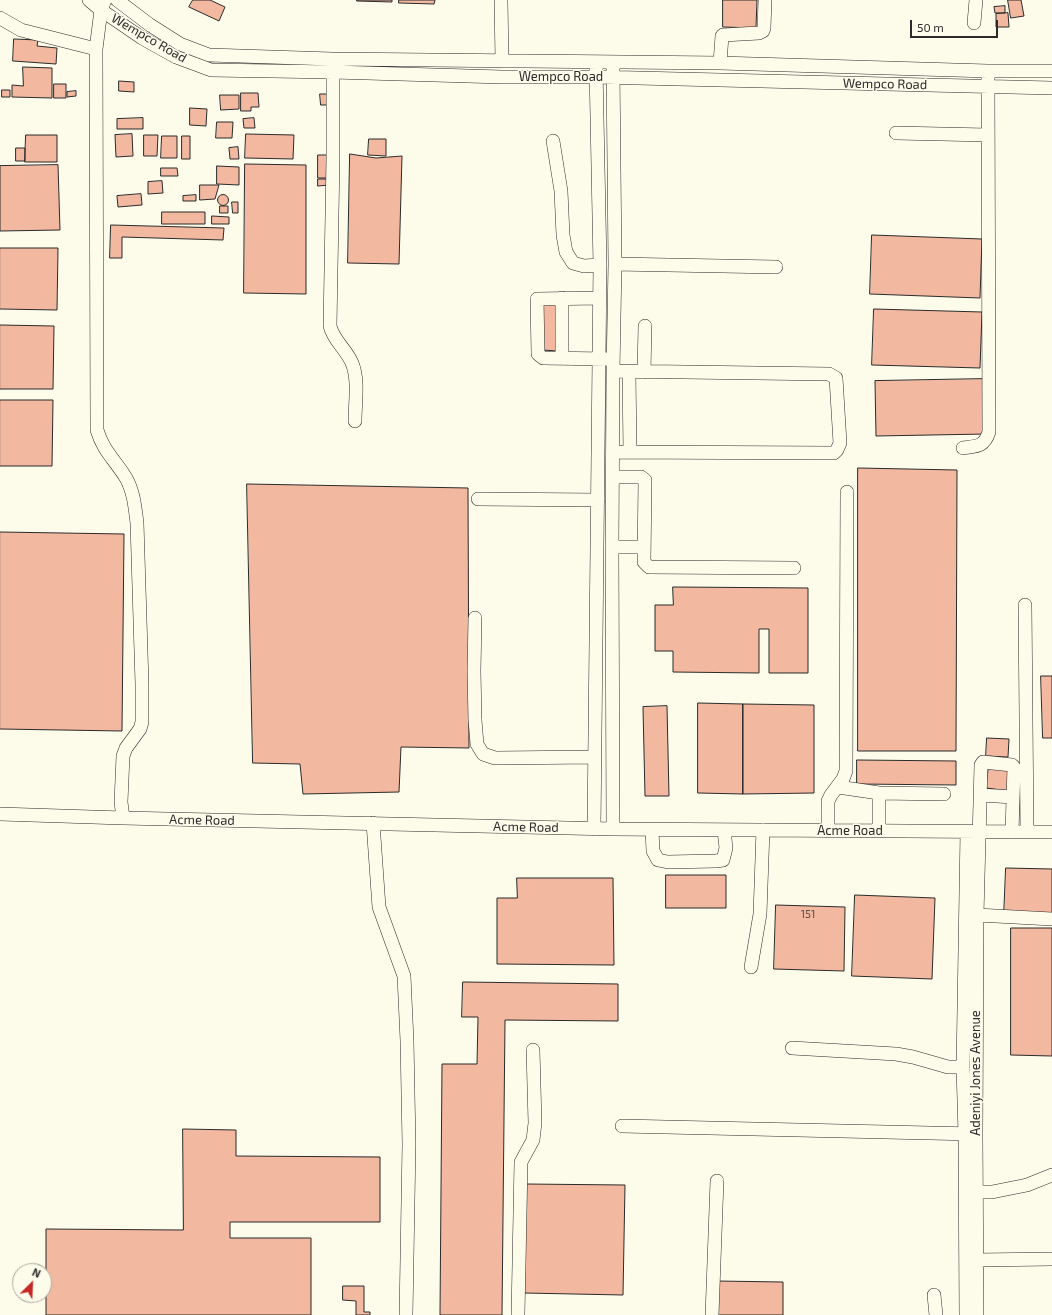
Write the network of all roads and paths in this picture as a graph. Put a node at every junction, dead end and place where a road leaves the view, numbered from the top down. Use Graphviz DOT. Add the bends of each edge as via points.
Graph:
graph roads {
  1 [pos="89,0"];
  2 [pos="117,0"];
  3 [pos="501,0"];
  4 [pos="765,0"];
  5 [pos="976,0"];
  6 [pos="103,5"];
  7 [pos="0,18"];
  8 [pos="974,23"];
  9 [pos="96,49"];
  10 [pos="502,60"];
  11 [pos="596,62"];
  12 [pos="613,62"];
  13 [pos="720,63"];
  14 [pos="333,66"];
  15 [pos="988,71"];
  16 [pos="1052,71"];
  17 [pos="596,77"];
  18 [pos="613,77"];
  19 [pos="988,87"];
  20 [pos="1052,88"];
  21 [pos="896,133"];
  22 [pos="987,135"];
  23 [pos="553,141"];
  24 [pos="615,264"];
  25 [pos="600,265"];
  26 [pos="776,267"];
  27 [pos="562,298"];
  28 [pos="599,298"];
  29 [pos="645,326"];
  30 [pos="562,358"];
  31 [pos="599,359"];
  32 [pos="613,365"];
  33 [pos="629,372"];
  34 [pos="644,372"];
  35 [pos="355,421"];
  36 [pos="963,448"];
  37 [pos="613,452"];
  38 [pos="630,452"];
  39 [pos="613,477"];
  40 [pos="847,492"];
  41 [pos="478,500"];
  42 [pos="598,500"];
  43 [pos="612,547"];
  44 [pos="644,547"];
  45 [pos="794,568"];
  46 [pos="1025,605"];
  47 [pos="475,618"];
  48 [pos="595,676"];
  49 [pos="612,676"];
  50 [pos="595,757"];
  51 [pos="838,787"];
  52 [pos="879,793"];
  53 [pos="944,794"];
  54 [pos="980,794"];
  55 [pos="1013,796"];
  56 [pos="0,814"];
  57 [pos="123,818"];
  58 [pos="373,823"];
  59 [pos="594,829"];
  60 [pos="613,829"];
  61 [pos="652,830"];
  62 [pos="724,830"];
  63 [pos="763,830"];
  64 [pos="828,831"];
  65 [pos="879,831"];
  66 [pos="973,832"];
  67 [pos="1012,832"];
  68 [pos="1027,832"];
  69 [pos="1052,832"];
  70 [pos="977,915"];
  71 [pos="1052,919"];
  72 [pos="751,967"];
  73 [pos="792,1048"];
  74 [pos="532,1050"];
  75 [pos="963,1067"];
  76 [pos="622,1126"];
  77 [pos="970,1134"];
  78 [pos="1052,1175"];
  79 [pos="717,1181"];
  80 [pos="971,1192"];
  81 [pos="1052,1259"];
  82 [pos="977,1260"];
  83 [pos="934,1295"];
  84 [pos="406,1315"];
  85 [pos="518,1315"];
  86 [pos="712,1315"];
  87 [pos="936,1315"];
  88 [pos="966,1315"];
  89 [pos="977,1315"];
  1 -- 6 [label="street, Wempco Road"];
  2 -- 14 [label="street, Wempco Road" via="180,44 209,55"];
  3 -- 10 [label="street"];
  4 -- 13 [label="street" via="763,31 723,35"];
  5 -- 8 [label="street"];
  6 -- 9 [label="street"];
  6 -- 14 [label="street, Wempco Road" via="142,38 176,57 211,70"];
  7 -- 9 [label="street" via="21,30"];
  9 -- 57 [label="street" via="97,430 100,441 126,477 137,523 142,722 137,736 126,748 123,756"];
  10 -- 11 [label="street, Wempco Road"];
  10 -- 14 [label="street, Wempco Road"];
  11 -- 12 [label="street, Wempco Road"];
  11 -- 17 [label="street"];
  12 -- 13 [label="street, Wempco Road"];
  12 -- 18 [label="street"];
  13 -- 15 [label="street, Wempco Road"];
  14 -- 17 [label="street, Wempco Road" via="502,77"];
  14 -- 35 [label="street" via="330,326 331,332 352,362 356,378"];
  15 -- 16 [label="street, Wempco Road"];
  15 -- 19 [label="street"];
  17 -- 18 [label="street, Wempco Road"];
  17 -- 25 [label="street"];
  18 -- 19 [label="street, Wempco Road"];
  18 -- 24 [label="street"];
  19 -- 20 [label="street, Wempco Road"];
  19 -- 22 [label="street"];
  21 -- 22 [label="street"];
  22 -- 36 [label="street" via="988,432 987,438 979,446"];
  23 -- 25 [label="street" via="561,191 566,252 573,262 584,266"];
  24 -- 26 [label="street"];
  24 -- 32 [label="street"];
  25 -- 28 [label="street"];
  27 -- 28 [label="street"];
  27 -- 30 [label="street"];
  27 -- 30 [label="street" via="537,300 538,354 543,358"];
  28 -- 31 [label="street"];
  29 -- 34 [label="street"];
  30 -- 31 [label="street"];
  31 -- 32 [label="street"];
  31 -- 42 [label="street"];
  32 -- 33 [label="street"];
  32 -- 37 [label="street"];
  33 -- 34 [label="street"];
  33 -- 38 [label="street"];
  34 -- 38 [label="street" via="829,374 836,378 840,443 834,454"];
  37 -- 38 [label="street"];
  37 -- 39 [label="street"];
  39 -- 43 [label="street"];
  39 -- 44 [label="street" via="644,480"];
  40 -- 51 [label="street" via="846,771"];
  41 -- 42 [label="street"];
  42 -- 48 [label="street"];
  43 -- 44 [label="street"];
  43 -- 49 [label="street"];
  44 -- 45 [label="street" via="644,562 649,567"];
  46 -- 68 [label="street"];
  47 -- 50 [label="street" via="475,720 477,744 483,754 494,758"];
  48 -- 49 [label="street"];
  48 -- 50 [label="street"];
  49 -- 60 [label="street"];
  50 -- 59 [label="street"];
  51 -- 52 [label="street"];
  51 -- 64 [label="street" via="828,801"];
  52 -- 53 [label="street"];
  52 -- 65 [label="street"];
  54 -- 55 [label="street"];
  54 -- 55 [label="street" via="983,762 1014,767"];
  54 -- 66 [label="street"];
  55 -- 67 [label="street"];
  56 -- 57 [label="street, Acme Road"];
  57 -- 58 [label="street, Acme Road"];
  58 -- 59 [label="street, Acme Road"];
  58 -- 84 [label="street" via="379,907 404,976 409,1144"];
  59 -- 60 [label="street, Acme Road"];
  60 -- 61 [label="street, Acme Road"];
  61 -- 62 [label="street, Acme Road"];
  61 -- 62 [label="street" via="653,851 658,860 668,862 723,860 726,848"];
  62 -- 63 [label="street, Acme Road"];
  63 -- 64 [label="street, Acme Road"];
  63 -- 72 [label="street" via="760,914"];
  64 -- 65 [label="street, Acme Road"];
  65 -- 66 [label="street, Acme Road"];
  66 -- 67 [label="street, Acme Road"];
  66 -- 70 [label="street, Adeniyi Jones Avenue"];
  66 -- 75 [label="street, Adeniyi Jones Avenue"];
  67 -- 68 [label="street, Acme Road"];
  68 -- 69 [label="street, Acme Road"];
  70 -- 71 [label="street"];
  70 -- 77 [label="street, Adeniyi Jones Avenue"];
  73 -- 75 [label="street" via="896,1054 948,1067"];
  74 -- 85 [label="street" via="535,1123 533,1140 521,1162"];
  75 -- 77 [label="street, Adeniyi Jones Avenue"];
  76 -- 77 [label="street"];
  77 -- 80 [label="street, Adeniyi Jones Avenue"];
  78 -- 80 [label="street" via="1027,1185 992,1192"];
  79 -- 86 [label="street"];
  80 -- 82 [label="street, Adeniyi Jones Avenue"];
  80 -- 88 [label="street, Adeniyi Jones Avenue"];
  81 -- 82 [label="street"];
  82 -- 89 [label="street, Adeniyi Jones Avenue"];
  83 -- 87 [label="street"];
}
